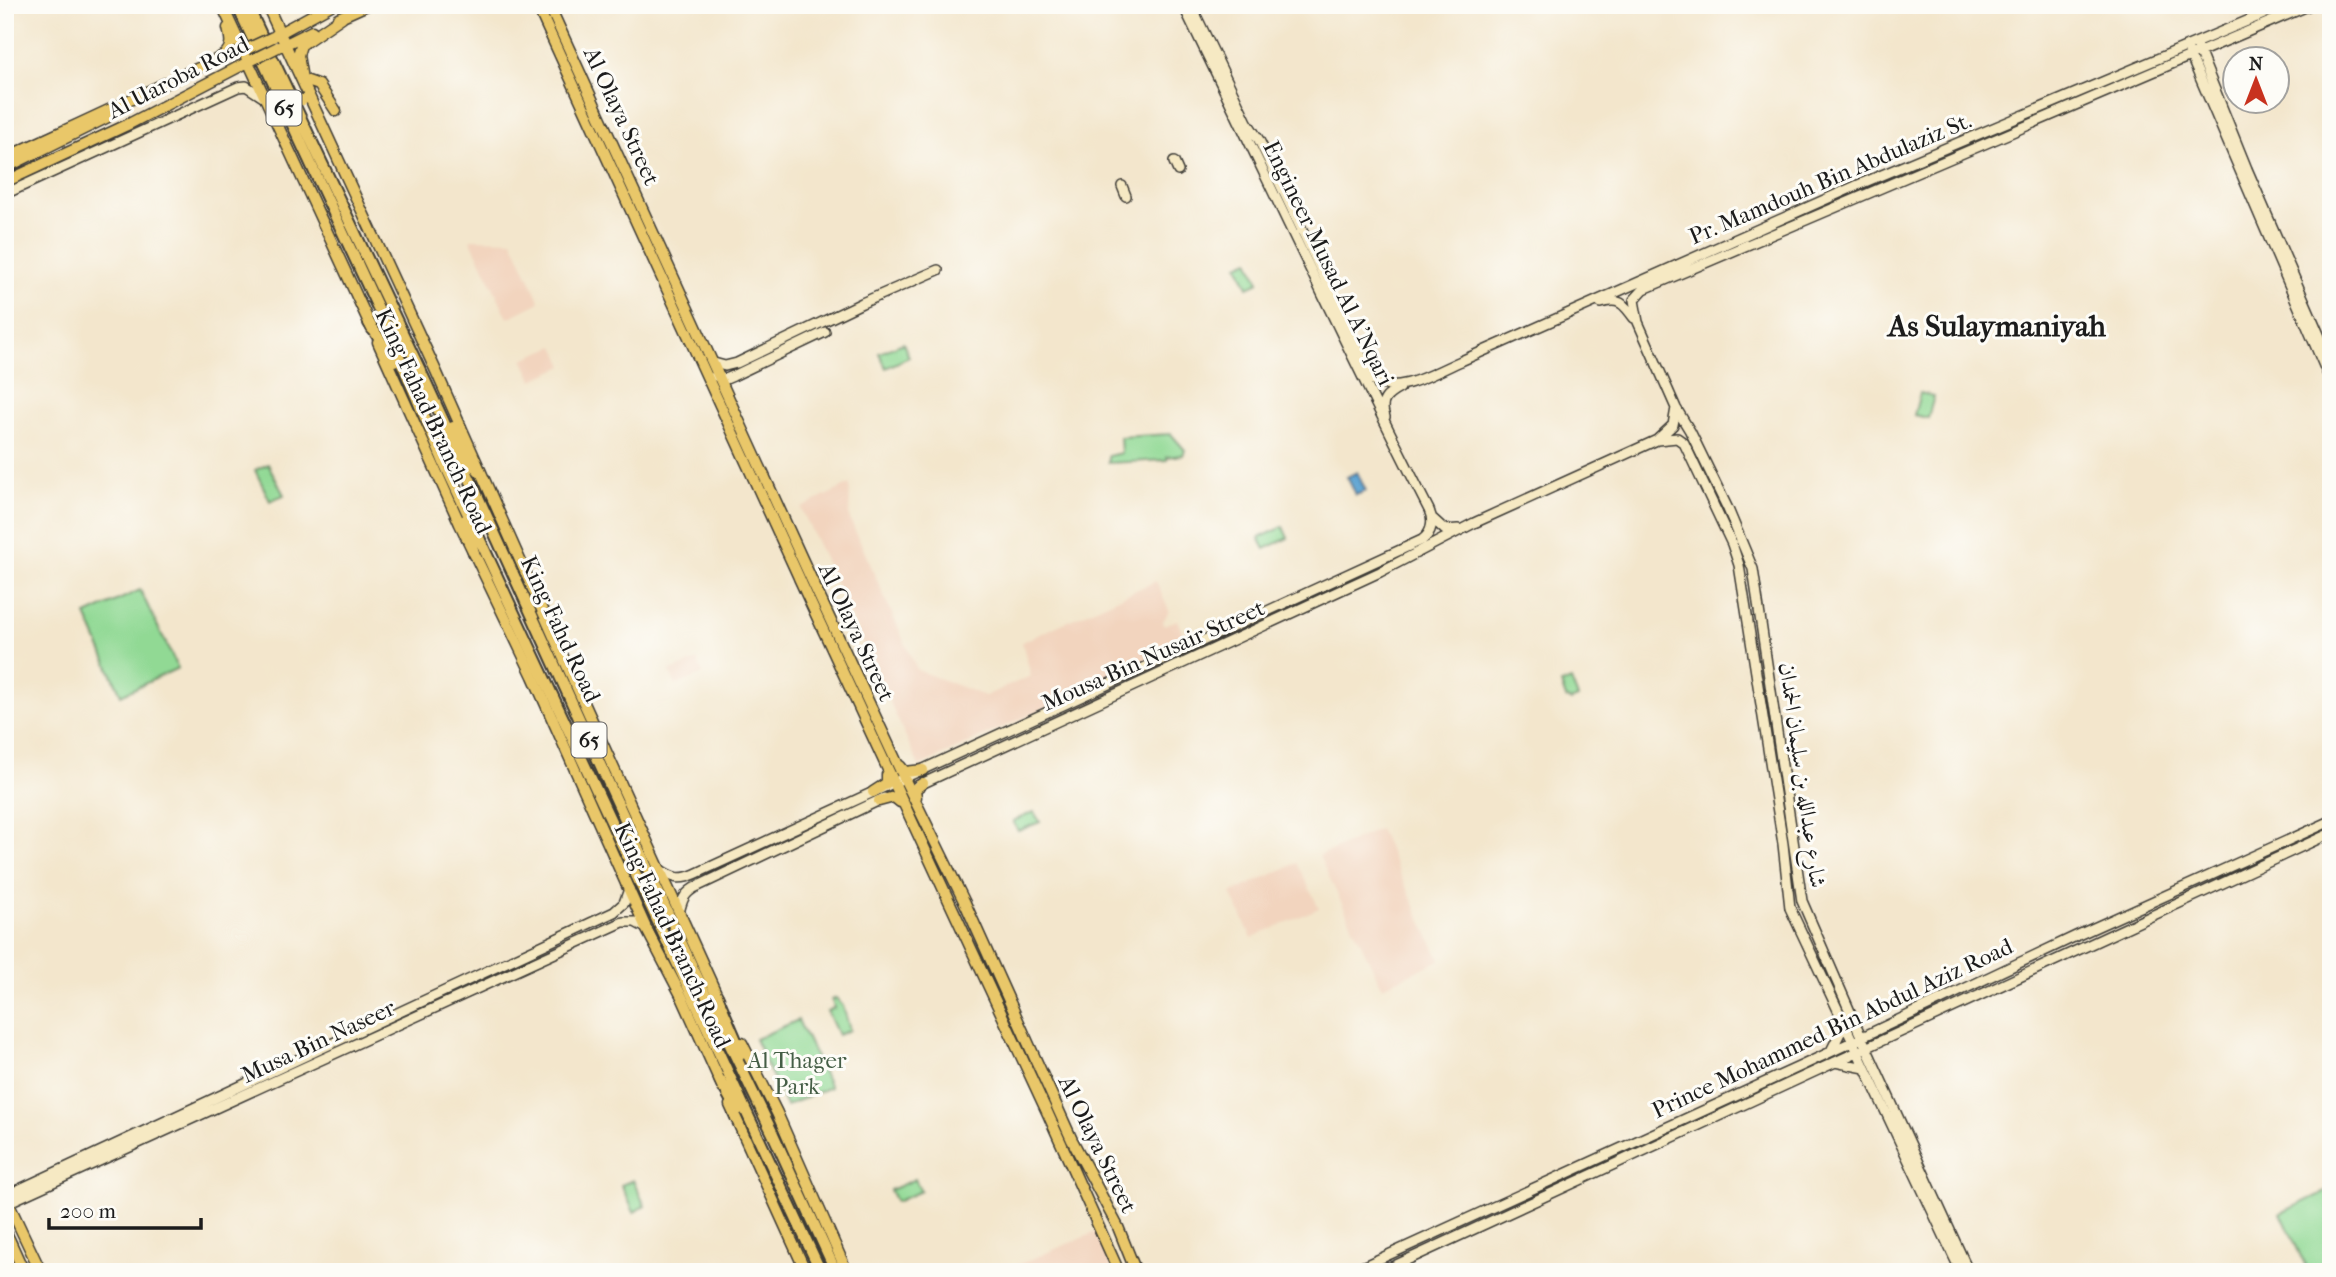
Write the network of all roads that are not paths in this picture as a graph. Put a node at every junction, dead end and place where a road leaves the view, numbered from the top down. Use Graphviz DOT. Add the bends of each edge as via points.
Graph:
graph roads {
  1 [pos="216,5"];
  2 [pos="222,5"];
  3 [pos="237,5"];
  4 [pos="247,5"];
  5 [pos="268,5"];
  6 [pos="322,5"];
  7 [pos="331,5"];
  8 [pos="367,5"];
  9 [pos="537,5"];
  10 [pos="549,5"];
  11 [pos="1183,5"];
  12 [pos="1191,5"];
  13 [pos="2285,5"];
  14 [pos="2310,5"];
  15 [pos="342,17"];
  16 [pos="277,35"];
  17 [pos="2192,45"];
  18 [pos="282,46"];
  19 [pos="242,52"];
  20 [pos="2196,55"];
  21 [pos="250,61"];
  22 [pos="215,63"];
  23 [pos="302,79"];
  24 [pos="266,99"];
  25 [pos="336,111"];
  26 [pos="318,114"];
  27 [pos="112,115"];
  28 [pos="167,119"];
  29 [pos="84,122"];
  30 [pos="127,125"];
  31 [pos="281,130"];
  32 [pos="1249,132"];
  33 [pos="5,158"];
  34 [pos="1174,162"];
  35 [pos="5,168"];
  36 [pos="1178,171"];
  37 [pos="621,174"];
  38 [pos="5,184"];
  39 [pos="5,194"];
  40 [pos="938,270"];
  41 [pos="1584,307"];
  42 [pos="1637,322"];
  43 [pos="369,323"];
  44 [pos="825,332"];
  45 [pos="2331,362"];
  46 [pos="713,363"];
  47 [pos="739,367"];
  48 [pos="704,370"];
  49 [pos="720,378"];
  50 [pos="1409,382"];
  51 [pos="2331,382"];
  52 [pos="409,384"];
  53 [pos="430,393"];
  54 [pos="1676,408"];
  55 [pos="1390,432"];
  56 [pos="1657,440"];
  57 [pos="481,472"];
  58 [pos="456,491"];
  59 [pos="1433,519"];
  60 [pos="1474,523"];
  61 [pos="474,553"];
  62 [pos="799,578"];
  63 [pos="811,580"];
  64 [pos="897,762"];
  65 [pos="886,767"];
  66 [pos="914,774"];
  67 [pos="892,783"];
  68 [pos="922,783"];
  69 [pos="909,789"];
  70 [pos="897,793"];
  71 [pos="876,796"];
  72 [pos="918,804"];
  73 [pos="904,807"];
  74 [pos="2331,821"];
  75 [pos="2331,833"];
  76 [pos="659,870"];
  77 [pos="690,876"];
  78 [pos="694,888"];
  79 [pos="629,889"];
  80 [pos="614,912"];
  81 [pos="679,915"];
  82 [pos="623,922"];
  83 [pos="646,928"];
  84 [pos="717,996"];
  85 [pos="388,1018"];
  86 [pos="1854,1020"];
  87 [pos="1844,1025"];
  88 [pos="393,1028"];
  89 [pos="1881,1028"];
  90 [pos="1862,1037"];
  91 [pos="1887,1038"];
  92 [pos="1852,1041"];
  93 [pos="1867,1047"];
  94 [pos="1831,1051"];
  95 [pos="1858,1054"];
  96 [pos="306,1056"];
  97 [pos="1835,1062"];
  98 [pos="312,1065"];
  99 [pos="1875,1066"];
  100 [pos="1865,1068"];
  101 [pos="720,1080"];
  102 [pos="1059,1111"];
  103 [pos="1048,1114"];
  104 [pos="773,1134"];
  105 [pos="1646,1136"];
  106 [pos="1072,1140"];
  107 [pos="1060,1143"];
  108 [pos="1629,1158"];
  109 [pos="773,1170"];
  110 [pos="9,1199"];
  111 [pos="5,1230"];
  112 [pos="1437,1233"];
  113 [pos="1419,1254"];
  114 [pos="24,1272"];
  115 [pos="41,1272"];
  116 [pos="806,1272"];
  117 [pos="821,1272"];
  118 [pos="836,1272"];
  119 [pos="847,1272"];
  120 [pos="1119,1272"];
  121 [pos="1136,1272"];
  122 [pos="1351,1272"];
  123 [pos="1381,1272"];
  124 [pos="1961,1272"];
  125 [pos="1969,1272"];
  1 -- 22 [label="main road" via="230,39 228,51"];
  2 -- 19 [label="main road, King Fahad Branch Road"];
  3 -- 52 [label="highway, King Fahd Road / 65"];
  4 -- 53 [label="highway, King Fahd Road / 65"];
  5 -- 6 [label="main road" via="284,22"];
  5 -- 16 [label="main road, King Fahad Branch Road"];
  7 -- 16 [label="main road, Al Uaroba Road"];
  8 -- 15 [label="main road, Al Uaroba Road"];
  9 -- 37 [label="main road, Al Olaya Street"];
  10 -- 37 [label="main road, Al Olaya Street"];
  11 -- 32 [label="street, Engineer Musad Al A'Nqari"];
  12 -- 32 [label="street"];
  13 -- 17 [label="street, Pr. Mamdouh Bin Abdulaziz St."];
  14 -- 20 [label="street, Pr. Mamdouh Bin Abdulaziz St."];
  15 -- 18 [label="main road, Al Uaroba Road"];
  15 -- 23 [label="main road" via="301,45"];
  16 -- 18 [label="main road, King Fahad Branch Road"];
  16 -- 19 [label="main road, Al Uaroba Road, bridge"];
  17 -- 20 [label="street"];
  17 -- 41 [label="street, Pr. Mamdouh Bin Abdulaziz St." via="1858,185"];
  18 -- 21 [label="main road, Al Uaroba Road, bridge"];
  18 -- 23 [label="main road, King Fahad Branch Road"];
  19 -- 21 [label="main road, King Fahad Branch Road"];
  19 -- 22 [label="main road, Al Uaroba Road"];
  20 -- 42 [label="street, Pr. Mamdouh Bin Abdulaziz St." via="1644,289 1634,300"];
  20 -- 45 [label="street"];
  20 -- 51 [label="street"];
  21 -- 24 [label="main road, King Fahad Branch Road"];
  21 -- 30 [label="main road, Al Uaroba Road"];
  22 -- 27 [label="main road, Al Uaroba Road"];
  22 -- 29 [label="main road" via="200,65"];
  23 -- 25 [label="main road" via="319,85"];
  23 -- 26 [label="main road, King Fahad Branch Road"];
  24 -- 28 [label="street" via="238,86"];
  24 -- 31 [label="main road, King Fahad Branch Road"];
  26 -- 31 [label="main road, bridge" via="303,100 287,101 278,113"];
  26 -- 57 [label="main road, King Fahad Branch Road"];
  27 -- 29 [label="main road"];
  27 -- 35 [label="main road, Al Uaroba Road"];
  28 -- 30 [label="street"];
  28 -- 39 [label="street"];
  29 -- 33 [label="main road"];
  30 -- 38 [label="main road, Al Uaroba Road"];
  31 -- 43 [label="main road, King Fahad Branch Road"];
  32 -- 50 [label="street, Pr. Mamdouh Bin Abdulaziz St." via="1373,380 1391,387"];
  32 -- 55 [label="street, Engineer Musad Al A'Nqari"];
  34 -- 36 [label="street"];
  37 -- 46 [label="main road, Al Olaya Street"];
  37 -- 48 [label="main road, Al Olaya Street"];
  40 -- 47 [label="street" via="914,286 862,303"];
  41 -- 42 [label="street" via="1620,301"];
  41 -- 50 [label="street, Pr. Mamdouh Bin Abdulaziz St."];
  42 -- 54 [label="street, شارع عبدالله بن سليمان الحمدان"];
  43 -- 52 [label="highway"];
  43 -- 61 [label="main road, King Fahad Branch Road"];
  44 -- 47 [label="street"];
  46 -- 47 [label="street"];
  46 -- 49 [label="main road, Al Olaya Street"];
  47 -- 49 [label="street" via="726,379"];
  48 -- 49 [label="street"];
  48 -- 62 [label="main road, Al Olaya Street"];
  49 -- 63 [label="main road, Al Olaya Street"];
  50 -- 55 [label="street" via="1386,397 1383,411"];
  52 -- 58 [label="highway, King Fahd Road / 65"];
  53 -- 57 [label="highway" via="440,401 469,460"];
  53 -- 104 [label="highway, King Fahd Road / 65"];
  54 -- 56 [label="street" via="1673,425"];
  54 -- 86 [label="street, شارع عبدالله بن سليمان الحمدان" via="1733,518 1753,569 1802,901"];
  55 -- 59 [label="street, Engineer Musad Al A'Nqari"];
  56 -- 60 [label="street, Mousa Bin Nusair Street"];
  56 -- 87 [label="street" via="1677,438 1684,443 1740,565 1790,908"];
  57 -- 76 [label="main road, King Fahad Branch Road"];
  58 -- 61 [label="highway"];
  58 -- 109 [label="highway, King Fahd Road / 65"];
  59 -- 60 [label="street" via="1449,530"];
  59 -- 66 [label="street, Mousa Bin Nusair Street" via="1427,537"];
  60 -- 68 [label="street, Mousa Bin Nusair Street" via="1370,577"];
  61 -- 79 [label="main road, King Fahad Branch Road"];
  62 -- 63 [label="main road, Al Olaya Street" via="805,586"];
  62 -- 65 [label="main road, Al Olaya Street"];
  63 -- 64 [label="main road, Al Olaya Street"];
  64 -- 65 [label="main road" via="901,775 897,779"];
  64 -- 66 [label="main road, Al Olaya Street"];
  64 -- 66 [label="main road" via="905,772"];
  65 -- 67 [label="main road, Al Olaya Street"];
  65 -- 71 [label="main road" via="887,783"];
  66 -- 67 [label="street, Mousa Bin Nusair Street"];
  66 -- 68 [label="street" via="911,785"];
  66 -- 69 [label="main road, Al Olaya Street"];
  67 -- 70 [label="main road, Al Olaya Street"];
  67 -- 71 [label="street, Mousa Bin Nusair Street"];
  68 -- 69 [label="street, Mousa Bin Nusair Street"];
  68 -- 72 [label="main road" via="915,791"];
  69 -- 70 [label="street, Mousa Bin Nusair Street"];
  69 -- 72 [label="main road, Al Olaya Street"];
  70 -- 71 [label="street, Mousa Bin Nusair Street"];
  70 -- 73 [label="main road, Al Olaya Street"];
  71 -- 73 [label="main road" via="894,797"];
  71 -- 77 [label="street, Mousa Bin Nusair Street"];
  71 -- 78 [label="street, Mousa Bin Nusair Street"];
  72 -- 102 [label="main road, Al Olaya Street"];
  73 -- 103 [label="main road, Al Olaya Street"];
  74 -- 89 [label="street, Prince Mohammed Bin Abdul Aziz Road"];
  75 -- 91 [label="street, Prince Mohammed Bin Abdul Aziz Road"];
  76 -- 77 [label="street" via="675,879"];
  76 -- 81 [label="main road, King Fahad Branch Road"];
  77 -- 78 [label="street" via="688,884"];
  78 -- 81 [label="street" via="682,900"];
  79 -- 80 [label="street"];
  79 -- 83 [label="main road, King Fahad Branch Road"];
  80 -- 82 [label="street"];
  80 -- 85 [label="street"];
  81 -- 84 [label="main road, King Fahad Branch Road"];
  82 -- 83 [label="street"];
  82 -- 88 [label="street, Musa Bin Naseer"];
  83 -- 101 [label="main road, King Fahad Branch Road"];
  84 -- 104 [label="highway"];
  84 -- 119 [label="main road, King Fahad Branch Road" via="776,1111"];
  85 -- 88 [label="street"];
  85 -- 96 [label="street"];
  86 -- 89 [label="street"];
  86 -- 90 [label="street, شارع عبدالله بن سليمان الحمدان"];
  87 -- 92 [label="street"];
  87 -- 94 [label="street"];
  88 -- 98 [label="street, Musa Bin Naseer"];
  89 -- 90 [label="street, Prince Mohammed Bin Abdul Aziz Road"];
  90 -- 92 [label="street, Prince Mohammed Bin Abdul Aziz Road"];
  90 -- 93 [label="street, شارع عبدالله بن سليمان الحمدان"];
  91 -- 93 [label="street, Prince Mohammed Bin Abdul Aziz Road"];
  91 -- 99 [label="street" via="1878,1050"];
  92 -- 94 [label="street, Prince Mohammed Bin Abdul Aziz Road"];
  92 -- 95 [label="street"];
  93 -- 95 [label="street, Prince Mohammed Bin Abdul Aziz Road"];
  93 -- 99 [label="street, شارع عبدالله بن سليمان الحمدان"];
  94 -- 105 [label="street, Prince Mohammed Bin Abdul Aziz Road"];
  95 -- 97 [label="street, Prince Mohammed Bin Abdul Aziz Road"];
  95 -- 100 [label="street"];
  96 -- 98 [label="street"];
  96 -- 110 [label="street"];
  97 -- 100 [label="street"];
  97 -- 108 [label="street, Prince Mohammed Bin Abdul Aziz Road"];
  98 -- 110 [label="street, Musa Bin Naseer"];
  99 -- 125 [label="street, شارع عبدالله بن سليمان الحمدان"];
  100 -- 124 [label="street"];
  101 -- 109 [label="highway"];
  101 -- 116 [label="main road, King Fahad Branch Road"];
  102 -- 103 [label="main road" via="1059,1122"];
  102 -- 106 [label="main road, Al Olaya Street"];
  103 -- 107 [label="main road, Al Olaya Street"];
  104 -- 118 [label="highway, King Fahd Road / 65"];
  105 -- 108 [label="street" via="1656,1138"];
  105 -- 112 [label="street, Prince Mohammed Bin Abdul Aziz Road"];
  106 -- 107 [label="main road" via="1064,1136"];
  106 -- 121 [label="main road, Al Olaya Street"];
  107 -- 120 [label="main road, Al Olaya Street"];
  108 -- 113 [label="street, Prince Mohammed Bin Abdul Aziz Road"];
  109 -- 117 [label="highway, King Fahd Road / 65"];
  110 -- 115 [label="main road"];
  111 -- 114 [label="main road"];
  112 -- 113 [label="street" via="1417,1248"];
  112 -- 122 [label="street, Prince Mohammed Bin Abdul Aziz Road"];
  113 -- 123 [label="street, Prince Mohammed Bin Abdul Aziz Road"];
}
